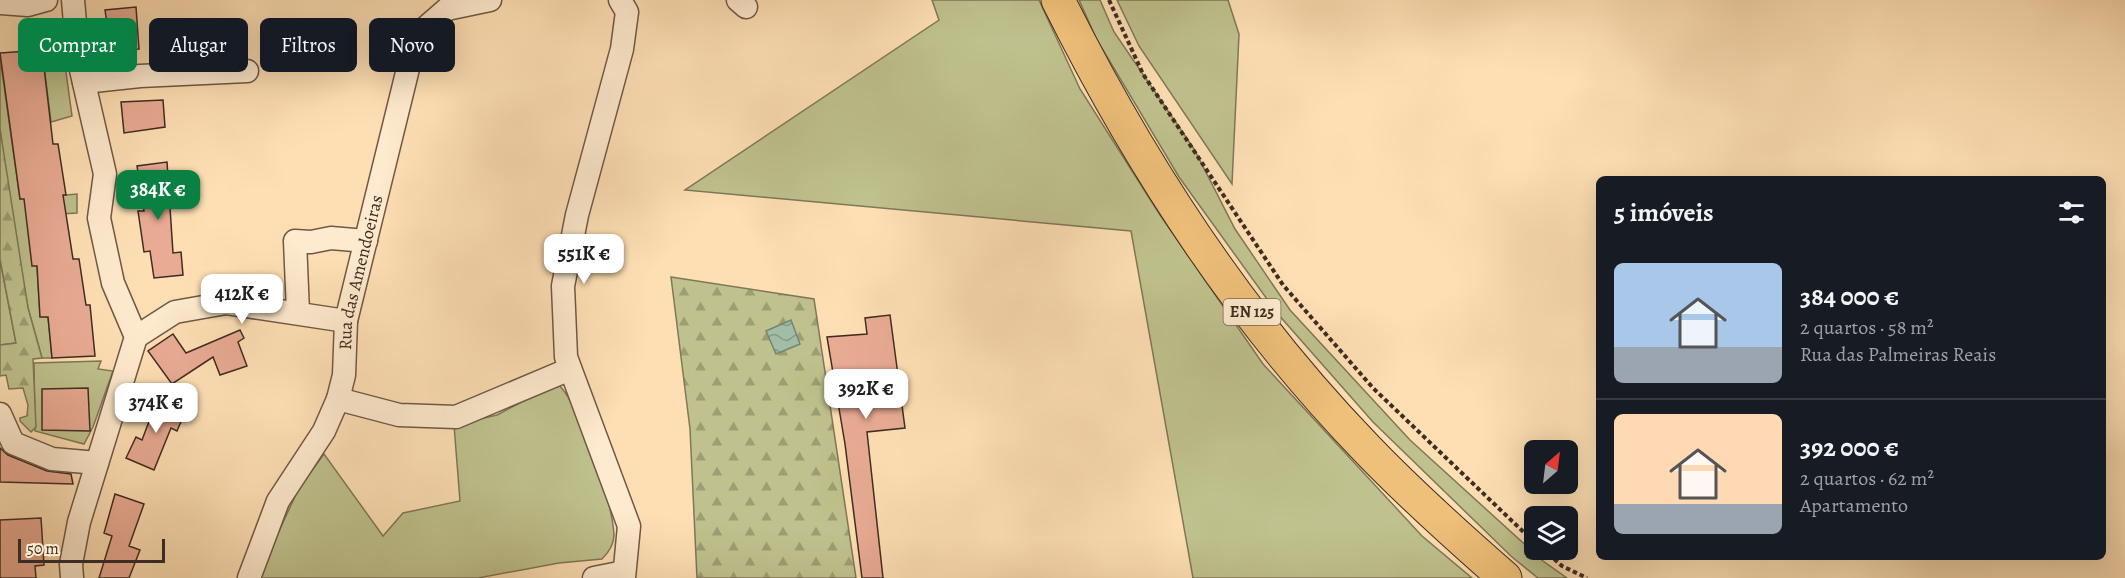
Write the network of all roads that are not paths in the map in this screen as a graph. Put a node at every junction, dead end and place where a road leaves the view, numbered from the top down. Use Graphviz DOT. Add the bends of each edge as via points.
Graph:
graph roads {
  1 [pos="46,0"];
  2 [pos="73,0"];
  3 [pos="490,0"];
  4 [pos="620,0"];
  5 [pos="1058,0"];
  6 [pos="0,3"];
  7 [pos="226,72"];
  8 [pos="84,82"];
  9 [pos="366,240"];
  10 [pos="298,312"];
  11 [pos="346,321"];
  12 [pos="136,337"];
  13 [pos="570,369"];
  14 [pos="338,399"];
  15 [pos="0,414"];
  16 [pos="97,463"];
  17 [pos="624,575"];
  18 [pos="72,578"];
  19 [pos="249,578"];
  20 [pos="594,578"];
  21 [pos="1505,578"];
  1 -- 6 [label="street"];
  2 -- 8 [label="street"];
  3 -- 9 [label="street, Rua das Amendoeiras" via="447,9 416,36"];
  4 -- 13 [label="street" via="627,12 622,49 577,215 563,286"];
  5 -- 21 [label="main road, EN 125" via="1083,52 1144,157 1216,266 1282,352 1365,447"];
  7 -- 8 [label="street"];
  8 -- 12 [label="street" via="105,174 101,229 113,283"];
  9 -- 10 [label="street" via="295,240"];
  9 -- 11 [label="street, Rua das Amendoeiras"];
  10 -- 11 [label="street"];
  10 -- 12 [label="street" via="226,303 175,312"];
  11 -- 14 [label="street, Rua das Amendoeiras" via="344,375"];
  12 -- 16 [label="street"];
  13 -- 14 [label="street" via="456,417 399,415"];
  13 -- 17 [label="street" via="629,526"];
  14 -- 19 [label="street, Rua das Amendoeiras" via="324,431 278,501"];
  15 -- 16 [label="street" via="13,443 52,459"];
  16 -- 18 [label="street" via="79,522"];
  17 -- 20 [label="street"];
}
